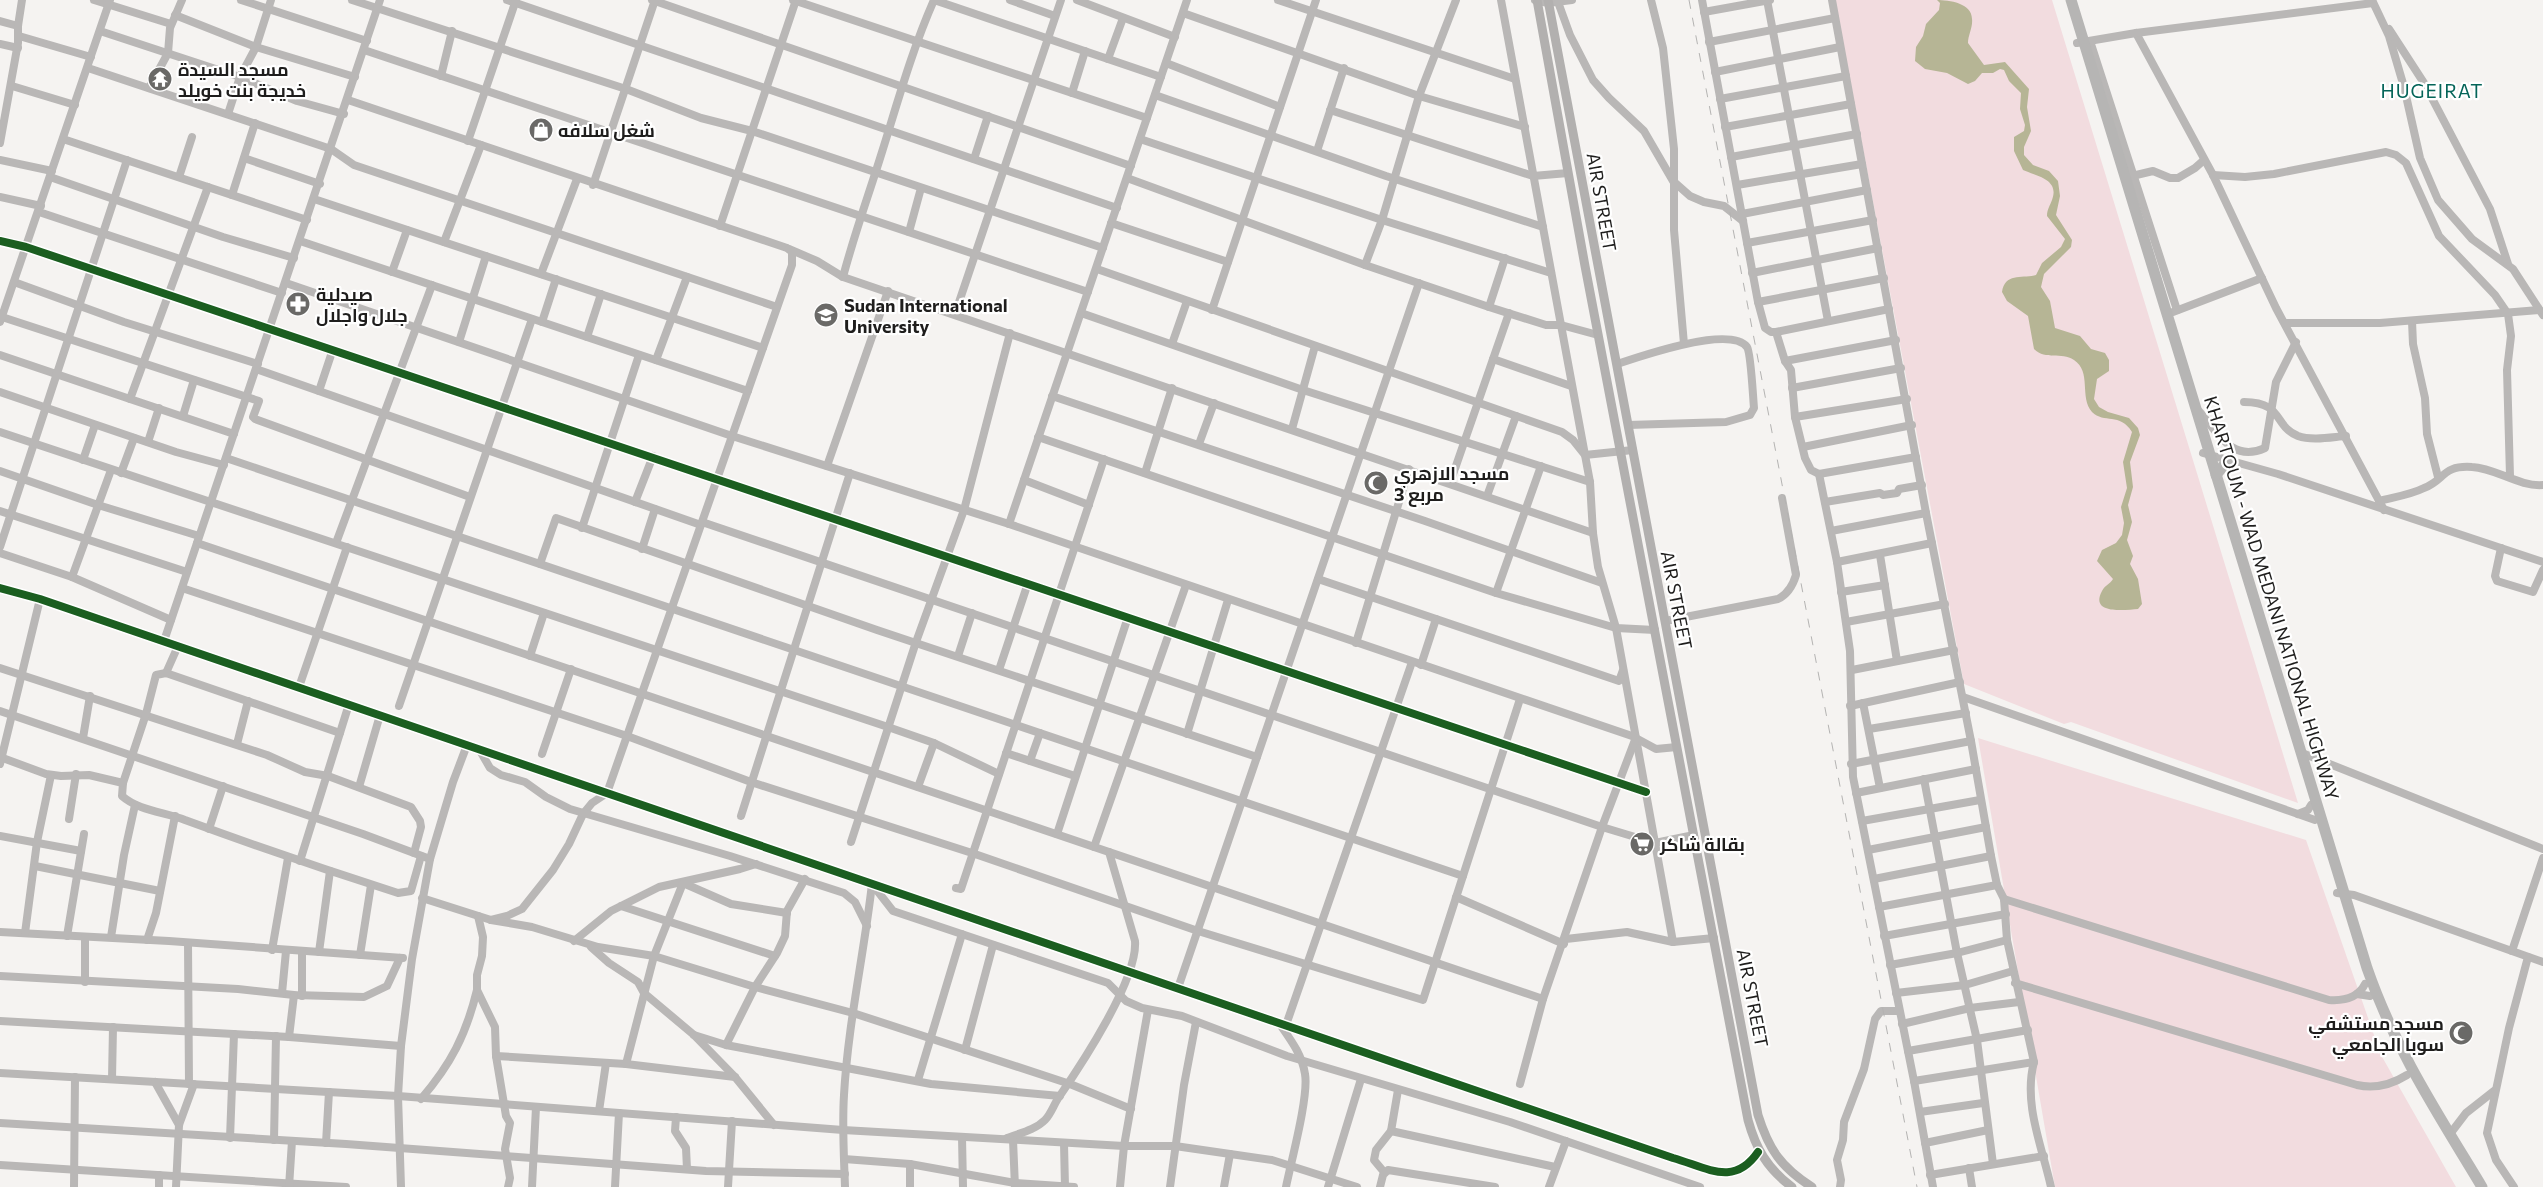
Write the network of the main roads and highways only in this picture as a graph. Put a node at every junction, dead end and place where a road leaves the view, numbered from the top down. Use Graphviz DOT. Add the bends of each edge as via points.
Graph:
graph roads {
  1 [pos="1536,0"];
  2 [pos="2064,0"];
  3 [pos="2071,0"];
  4 [pos="1548,1"];
  5 [pos="2084,42"];
  6 [pos="2206,453"];
  7 [pos="2228,460"];
  8 [pos="2216,475"];
  9 [pos="2341,893"];
  10 [pos="1782,1184"];
  11 [pos="1792,1187"];
  12 [pos="1812,1187"];
  13 [pos="2475,1187"];
  14 [pos="2482,1187"];
  1 -- 10 [label="main road, AIR STREET" via="1748,1120 1758,1152"];
  2 -- 5 [label="highway, KHARTOUM - WAD MEDANI NATIONAL HIGHWAY"];
  3 -- 5 [label="highway, KHARTOUM - WAD MEDANI NATIONAL HIGHWAY"];
  4 -- 12 [label="main road, AIR STREET" via="1758,1115 1766,1140 1778,1158"];
  5 -- 6 [label="highway, KHARTOUM - WAD MEDANI NATIONAL HIGHWAY"];
  5 -- 6 [label="highway, KHARTOUM - WAD MEDANI NATIONAL HIGHWAY" via="2172,312"];
  6 -- 8 [label="highway, KHARTOUM - WAD MEDANI NATIONAL HIGHWAY"];
  6 -- 9 [label="highway, KHARTOUM - WAD MEDANI NATIONAL HIGHWAY" via="2315,820"];
  7 -- 8 [label="highway"];
  8 -- 9 [label="highway, KHARTOUM - WAD MEDANI NATIONAL HIGHWAY" via="2302,753"];
  9 -- 13 [label="highway, KHARTOUM - WAD MEDANI NATIONAL HIGHWAY" via="2365,984 2394,1052"];
  9 -- 14 [label="highway, KHARTOUM - WAD MEDANI NATIONAL HIGHWAY" via="2388,1025 2412,1072"];
  10 -- 11 [label="main road, AIR STREET"];
}
